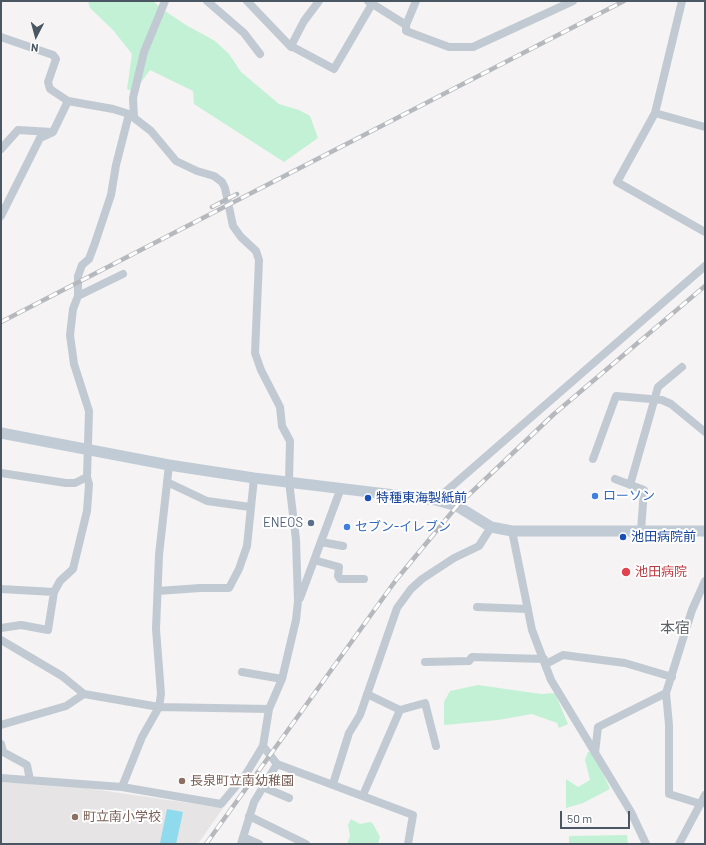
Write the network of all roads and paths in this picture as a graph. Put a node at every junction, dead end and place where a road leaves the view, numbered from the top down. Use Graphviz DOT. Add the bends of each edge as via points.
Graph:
graph roads {
  1 [pos="166,1"];
  2 [pos="207,1"];
  3 [pos="247,1"];
  4 [pos="319,1"];
  5 [pos="416,1"];
  6 [pos="574,1"];
  7 [pos="682,1"];
  8 [pos="370,2"];
  9 [pos="406,25"];
  10 [pos="1,37"];
  11 [pos="291,46"];
  12 [pos="260,54"];
  13 [pos="68,101"];
  14 [pos="655,113"];
  15 [pos="132,115"];
  16 [pos="705,127"];
  17 [pos="53,132"];
  18 [pos="1,149"];
  19 [pos="1,216"];
  20 [pos="705,232"];
  21 [pos="705,266"];
  22 [pos="123,274"];
  23 [pos="78,296"];
  24 [pos="682,366"];
  25 [pos="654,399"];
  26 [pos="705,432"];
  27 [pos="1,433"];
  28 [pos="87,450"];
  29 [pos="593,459"];
  30 [pos="169,465"];
  31 [pos="1,473"];
  32 [pos="87,477"];
  33 [pos="254,478"];
  34 [pos="615,479"];
  35 [pos="289,481"];
  36 [pos="167,482"];
  37 [pos="630,485"];
  38 [pos="341,488"];
  39 [pos="436,500"];
  40 [pos="250,507"];
  41 [pos="491,527"];
  42 [pos="641,530"];
  43 [pos="512,531"];
  44 [pos="705,531"];
  45 [pos="321,542"];
  46 [pos="343,546"];
  47 [pos="314,560"];
  48 [pos="364,579"];
  49 [pos="705,581"];
  50 [pos="1,589"];
  51 [pos="158,591"];
  52 [pos="54,592"];
  53 [pos="298,601"];
  54 [pos="477,607"];
  55 [pos="528,609"];
  56 [pos="1,628"];
  57 [pos="1,640"];
  58 [pos="545,661"];
  59 [pos="425,662"];
  60 [pos="242,672"];
  61 [pos="672,677"];
  62 [pos="282,679"];
  63 [pos="666,693"];
  64 [pos="84,694"];
  65 [pos="367,694"];
  66 [pos="159,707"];
  67 [pos="270,709"];
  68 [pos="400,710"];
  69 [pos="1,725"];
  70 [pos="1,744"];
  71 [pos="263,746"];
  72 [pos="436,746"];
  73 [pos="595,753"];
  74 [pos="277,764"];
  75 [pos="1,778"];
  76 [pos="30,780"];
  77 [pos="333,784"];
  78 [pos="263,787"];
  79 [pos="122,788"];
  80 [pos="705,795"];
  81 [pos="364,796"];
  82 [pos="289,798"];
  83 [pos="701,804"];
  84 [pos="249,816"];
  85 [pos="242,840"];
  86 [pos="259,844"];
  87 [pos="306,844"];
  88 [pos="408,844"];
  89 [pos="646,844"];
  90 [pos="679,844"];
  1 -- 15 [label="street" via="144,52 133,98"];
  2 -- 12 [label="street" via="244,33"];
  3 -- 11 [label="street"];
  4 -- 11 [label="street" via="304,21"];
  5 -- 9 [label="street"];
  6 -- 9 [label="street" via="473,47 449,47 406,31"];
  7 -- 14 [label="street"];
  8 -- 9 [label="street"];
  8 -- 11 [label="street" via="334,69"];
  10 -- 13 [label="street" via="53,55 56,59 48,82 50,89"];
  13 -- 15 [label="street"];
  13 -- 17 [label="street"];
  14 -- 16 [label="street"];
  14 -- 20 [label="street" via="617,182"];
  15 -- 23 [label="street" via="96,243 78,276"];
  15 -- 35 [label="street" via="152,131 176,161 214,176 222,182 233,226 256,251 259,273 255,353 280,407 282,426 290,441"];
  17 -- 18 [label="street" via="18,130"];
  17 -- 19 [label="street" via="40,138"];
  21 -- 39 [label="street"];
  22 -- 23 [label="street"];
  23 -- 28 [label="street" via="73,309 70,334 74,364 89,411"];
  24 -- 25 [label="street" via="658,387"];
  25 -- 26 [label="street" via="672,404"];
  25 -- 29 [label="street" via="616,396"];
  25 -- 37 [label="street"];
  27 -- 28 [label="street"];
  28 -- 30 [label="street"];
  28 -- 32 [label="street"];
  30 -- 33 [label="street"];
  30 -- 36 [label="street"];
  31 -- 32 [label="street" via="66,484"];
  32 -- 52 [label="street" via="87,511 73,569 60,581"];
  33 -- 35 [label="street"];
  33 -- 40 [label="street"];
  34 -- 37 [label="street"];
  35 -- 38 [label="street"];
  35 -- 53 [label="street" via="296,540"];
  36 -- 40 [label="street" via="207,501"];
  36 -- 51 [label="street"];
  37 -- 42 [label="street" via="644,490"];
  38 -- 39 [label="street"];
  38 -- 45 [label="street"];
  39 -- 41 [label="street" via="457,506"];
  40 -- 51 [label="street" via="247,546 229,588"];
  41 -- 43 [label="street"];
  41 -- 65 [label="street" via="479,546 454,558 411,589 397,608"];
  42 -- 43 [label="street"];
  42 -- 44 [label="street"];
  43 -- 55 [label="street"];
  45 -- 46 [label="street"];
  45 -- 47 [label="street"];
  47 -- 48 [label="street" via="339,567 340,579"];
  47 -- 53 [label="street"];
  49 -- 61 [label="street" via="692,610"];
  50 -- 52 [label="street"];
  51 -- 66 [label="street" via="156,629 161,694"];
  52 -- 56 [label="street" via="48,630 21,625"];
  53 -- 62 [label="street"];
  54 -- 55 [label="street"];
  55 -- 58 [label="street" via="532,630"];
  57 -- 64 [label="street" via="62,676"];
  58 -- 59 [label="street" via="472,657 469,661"];
  58 -- 61 [label="street" via="563,655 625,663"];
  58 -- 73 [label="street" via="551,680"];
  60 -- 62 [label="street"];
  61 -- 63 [label="street"];
  62 -- 67 [label="street"];
  63 -- 73 [label="street" via="598,728"];
  63 -- 83 [label="street" via="669,725 669,794"];
  64 -- 66 [label="street"];
  64 -- 69 [label="street" via="66,706"];
  65 -- 68 [label="street"];
  65 -- 77 [label="street" via="360,714 349,733"];
  66 -- 67 [label="street"];
  66 -- 79 [label="street" via="142,737"];
  67 -- 71 [label="street"];
  68 -- 72 [label="street" via="425,703"];
  68 -- 81 [label="street"];
  70 -- 76 [label="street" via="3,752 27,765"];
  71 -- 74 [label="street"];
  71 -- 79 [label="street" via="246,774 220,804"];
  73 -- 89 [label="street" via="631,812"];
  74 -- 77 [label="street"];
  74 -- 78 [label="street"];
  75 -- 76 [label="street"];
  76 -- 79 [label="street"];
  77 -- 81 [label="street"];
  78 -- 82 [label="street"];
  78 -- 84 [label="street"];
  80 -- 83 [label="street"];
  81 -- 88 [label="street" via="413,815"];
  83 -- 90 [label="street"];
  84 -- 85 [label="street"];
  84 -- 87 [label="street"];
  85 -- 86 [label="street"];
}
